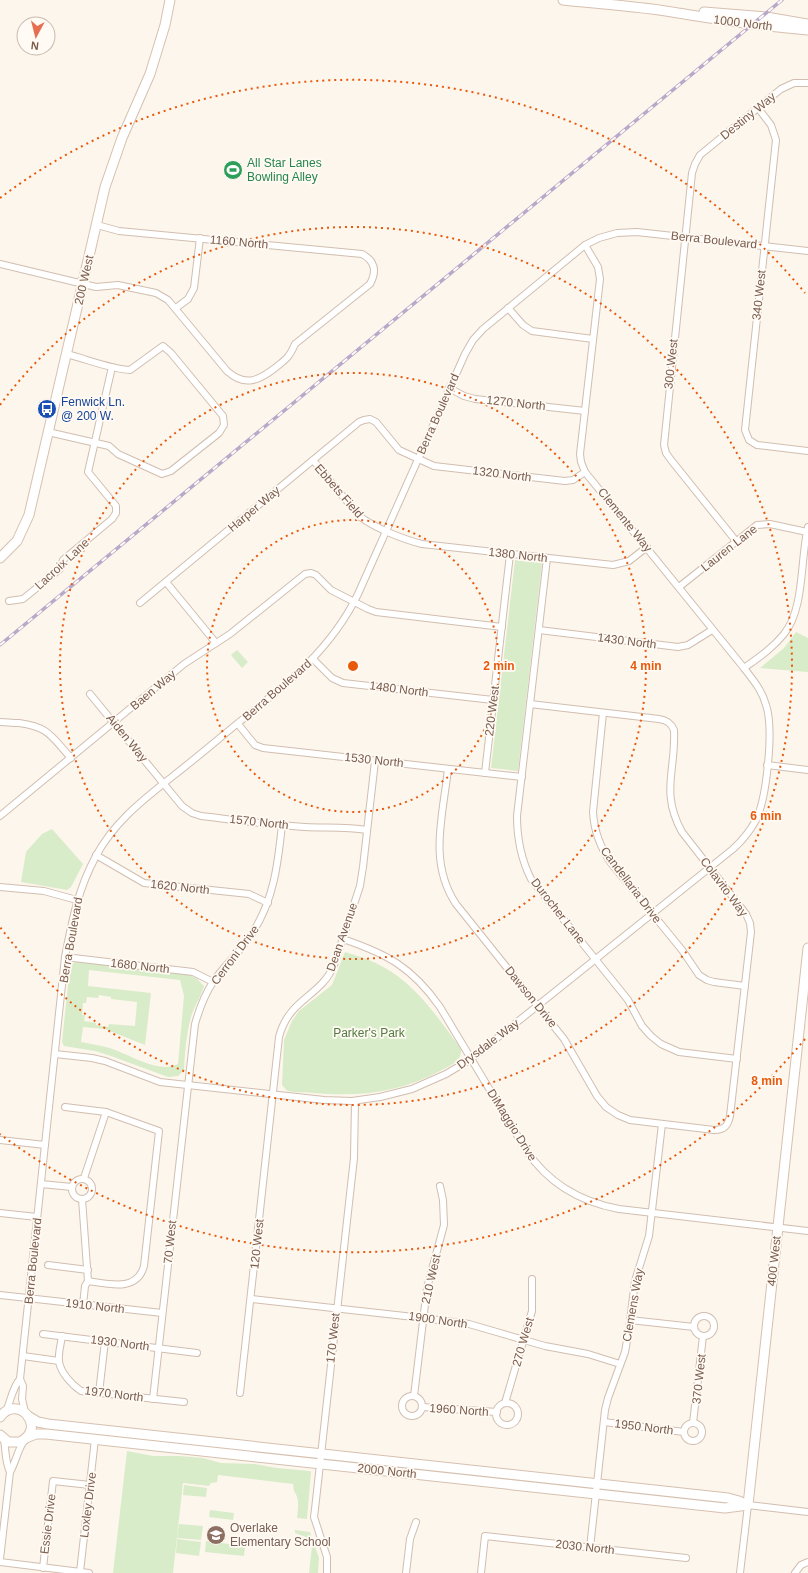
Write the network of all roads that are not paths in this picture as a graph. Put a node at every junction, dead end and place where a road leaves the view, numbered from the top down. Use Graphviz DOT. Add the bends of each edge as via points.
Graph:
graph roads {
  1 [pos="170,0"];
  2 [pos="563,0"];
  3 [pos="678,13"];
  4 [pos="808,24"];
  5 [pos="808,30"];
  6 [pos="808,84"];
  7 [pos="758,108"];
  8 [pos="695,164"];
  9 [pos="97,225"];
  10 [pos="685,237"];
  11 [pos="200,238"];
  12 [pos="585,245"];
  13 [pos="765,246"];
  14 [pos="808,251"];
  15 [pos="0,264"];
  16 [pos="83,284"];
  17 [pos="176,308"];
  18 [pos="508,308"];
  19 [pos="593,339"];
  20 [pos="66,354"];
  21 [pos="112,367"];
  22 [pos="449,388"];
  23 [pos="585,411"];
  24 [pos="370,419"];
  25 [pos="48,432"];
  26 [pos="94,442"];
  27 [pos="808,451"];
  28 [pos="418,459"];
  29 [pos="313,460"];
  30 [pos="585,472"];
  31 [pos="807,529"];
  32 [pos="387,531"];
  33 [pos="736,541"];
  34 [pos="647,547"];
  35 [pos="510,554"];
  36 [pos="0,558"];
  37 [pos="547,558"];
  38 [pos="166,582"];
  39 [pos="679,587"];
  40 [pos="9,601"];
  41 [pos="354,602"];
  42 [pos="140,603"];
  43 [pos="502,627"];
  44 [pos="538,630"];
  45 [pos="712,630"];
  46 [pos="216,643"];
  47 [pos="313,659"];
  48 [pos="744,668"];
  49 [pos="90,694"];
  50 [pos="493,700"];
  51 [pos="530,704"];
  52 [pos="603,713"];
  53 [pos="0,722"];
  54 [pos="114,723"];
  55 [pos="238,724"];
  56 [pos="71,758"];
  57 [pos="375,760"];
  58 [pos="767,766"];
  59 [pos="448,769"];
  60 [pos="808,770"];
  61 [pos="485,773"];
  62 [pos="522,777"];
  63 [pos="164,783"];
  64 [pos="0,816"];
  65 [pos="282,825"];
  66 [pos="367,830"];
  67 [pos="96,855"];
  68 [pos="710,868"];
  69 [pos="0,887"];
  70 [pos="77,900"];
  71 [pos="268,903"];
  72 [pos="653,914"];
  73 [pos="343,939"];
  74 [pos="808,948"];
  75 [pos="65,957"];
  76 [pos="596,959"];
  77 [pos="213,982"];
  78 [pos="745,986"];
  79 [pos="538,1006"];
  80 [pos="55,1054"];
  81 [pos="471,1059"];
  82 [pos="737,1059"];
  83 [pos="187,1085"];
  84 [pos="273,1095"];
  85 [pos="354,1101"];
  86 [pos="65,1107"];
  87 [pos="106,1112"];
  88 [pos="662,1124"];
  89 [pos="725,1127"];
  90 [pos="0,1140"];
  91 [pos="45,1145"];
  92 [pos="84,1178"];
  93 [pos="40,1184"];
  94 [pos="440,1186"];
  95 [pos="72,1187"];
  96 [pos="82,1199"];
  97 [pos="0,1213"];
  98 [pos="652,1213"];
  99 [pos="37,1217"];
  100 [pos="778,1227"];
  101 [pos="808,1231"];
  102 [pos="48,1265"];
  103 [pos="88,1270"];
  104 [pos="532,1279"];
  105 [pos="88,1281"];
  106 [pos="0,1295"];
  107 [pos="28,1298"];
  108 [pos="251,1299"];
  109 [pos="83,1305"];
  110 [pos="336,1308"];
  111 [pos="162,1313"];
  112 [pos="423,1318"];
  113 [pos="630,1320"];
  114 [pos="694,1327"];
  115 [pos="43,1334"];
  116 [pos="62,1336"];
  117 [pos="703,1336"];
  118 [pos="523,1340"];
  119 [pos="105,1341"];
  120 [pos="159,1348"];
  121 [pos="197,1353"];
  122 [pos="23,1356"];
  123 [pos="58,1361"];
  124 [pos="620,1364"];
  125 [pos="20,1380"];
  126 [pos="99,1393"];
  127 [pos="240,1394"];
  128 [pos="414,1396"];
  129 [pos="153,1399"];
  130 [pos="184,1402"];
  131 [pos="505,1404"];
  132 [pos="422,1407"];
  133 [pos="497,1412"];
  134 [pos="27,1414"];
  135 [pos="2,1415"];
  136 [pos="604,1422"];
  137 [pos="694,1423"];
  138 [pos="684,1432"];
  139 [pos="1,1437"];
  140 [pos="25,1439"];
  141 [pos="95,1439"];
  142 [pos="321,1454"];
  143 [pos="320,1464"];
  144 [pos="10,1472"];
  145 [pos="598,1484"];
  146 [pos="90,1485"];
  147 [pos="597,1494"];
  148 [pos="748,1505"];
  149 [pos="808,1512"];
  150 [pos="416,1522"];
  151 [pos="590,1548"];
  152 [pos="686,1558"];
  153 [pos="0,1559"];
  154 [pos="0,1562"];
  155 [pos="808,1562"];
  156 [pos="43,1568"];
  157 [pos="80,1572"];
  158 [pos="89,1573"];
  159 [pos="327,1573"];
  160 [pos="406,1573"];
  161 [pos="481,1573"];
  162 [pos="740,1573"];
  163 [pos="795,1573"];
  1 -- 9 [label="street, 200 West" via="153,67 122,138"];
  2 -- 3 [label="street, 1000 North"];
  3 -- 4 [label="street, 1000 North" via="744,15"];
  3 -- 5 [label="street, 1000 North"];
  6 -- 7 [label="street, Destiny Way" via="797,82 787,85"];
  7 -- 8 [label="street, Destiny Way" via="700,155"];
  7 -- 13 [label="street, 340 West" via="771,125 776,140"];
  8 -- 10 [label="street, 300 West"];
  9 -- 11 [label="street, 1160 North" via="119,231"];
  9 -- 16 [label="street, 200 West"];
  10 -- 12 [label="street, Berra Boulevard" via="626,232"];
  10 -- 13 [label="street, Berra Boulevard"];
  10 -- 33 [label="street, 300 West" via="664,445 671,460"];
  11 -- 17 [label="street" via="194,288 188,299"];
  11 -- 17 [label="street, 1160 North" via="362,254 372,263 373,277 370,284 295,344 290,356 257,380 242,380 230,374"];
  12 -- 18 [label="street, Berra Boulevard"];
  12 -- 19 [label="street, Clemente Way" via="596,262 600,275"];
  13 -- 14 [label="street, Berra Boulevard"];
  13 -- 27 [label="street, 340 West" via="746,434 749,440 760,446"];
  15 -- 16 [label="street"];
  16 -- 17 [label="street" via="103,287 118,284 156,293"];
  16 -- 20 [label="street, 200 West"];
  18 -- 19 [label="street" via="522,325 532,331"];
  18 -- 22 [label="street, Berra Boulevard" via="473,340"];
  19 -- 23 [label="street, Clemente Way"];
  20 -- 21 [label="street"];
  20 -- 25 [label="street, 200 West"];
  21 -- 26 [label="street, Lacroix Lane"];
  21 -- 26 [label="street" via="130,370 163,346 223,416 224,425 219,433 166,474 157,473 118,454 109,446"];
  22 -- 23 [label="street, 1270 North" via="475,399"];
  22 -- 28 [label="street, Berra Boulevard"];
  23 -- 30 [label="street, Clemente Way" via="580,454"];
  24 -- 28 [label="street, 1320 North" via="376,422 400,450"];
  24 -- 29 [label="street, Harper Way" via="359,422"];
  25 -- 26 [label="street"];
  25 -- 36 [label="street, 200 West" via="29,515 17,541"];
  26 -- 40 [label="street, Lacroix Lane" via="88,472 116,506 116,514 63,560 60,569 23,599"];
  28 -- 30 [label="street, 1320 North" via="439,467 560,481 573,480"];
  28 -- 32 [label="street, Berra Boulevard"];
  29 -- 32 [label="street, Ebbets Field" via="359,516"];
  29 -- 38 [label="street, Harper Way"];
  30 -- 34 [label="street, Clemente Way"];
  31 -- 33 [label="street, Lauren Lane" via="763,524 754,527"];
  31 -- 48 [label="street" via="798,603 791,623 780,639"];
  32 -- 35 [label="street, 1380 North" via="422,544"];
  32 -- 41 [label="street, Berra Boulevard"];
  33 -- 39 [label="street, Lauren Lane"];
  34 -- 37 [label="street, 1380 North" via="633,559 619,564"];
  34 -- 39 [label="street, Clemente Way"];
  35 -- 37 [label="street, 1380 North"];
  35 -- 43 [label="street, 220 West"];
  37 -- 44 [label="street, Durocher Lane"];
  38 -- 42 [label="street, Harper Way"];
  38 -- 46 [label="street"];
  39 -- 45 [label="street, Clemente Way"];
  41 -- 43 [label="street" via="386,614"];
  41 -- 46 [label="street, Baen Way" via="331,590 320,578 311,573 305,574"];
  41 -- 47 [label="street, Berra Boulevard"];
  43 -- 50 [label="street, 220 West"];
  44 -- 45 [label="street, 1430 North" via="678,647 688,645"];
  44 -- 51 [label="street, Durocher Lane"];
  45 -- 48 [label="street, Clemente Way"];
  46 -- 54 [label="street, Baen Way" via="184,664"];
  47 -- 50 [label="street, 1480 North" via="332,678 343,683"];
  47 -- 55 [label="street, Berra Boulevard"];
  48 -- 58 [label="street, Clemente Way" via="760,690 769,714"];
  49 -- 54 [label="street, Aiden Way"];
  50 -- 61 [label="street, 220 West"];
  51 -- 52 [label="street"];
  51 -- 62 [label="street, Durocher Lane"];
  52 -- 68 [label="street, Colavito Way" via="666,720 672,725 672,805 682,832"];
  52 -- 72 [label="street, Candellaria Drive" via="593,804 595,827 599,842 607,856"];
  53 -- 56 [label="street" via="34,725 40,728"];
  54 -- 56 [label="street, Baen Way"];
  54 -- 63 [label="street, Aiden Way"];
  55 -- 57 [label="street, 1530 North" via="255,745 263,748"];
  55 -- 63 [label="street, Berra Boulevard"];
  56 -- 64 [label="street, Baen Way"];
  57 -- 59 [label="street, 1530 North"];
  57 -- 66 [label="street, Dean Avenue"];
  58 -- 60 [label="street"];
  58 -- 68 [label="street, Drysdale Way" via="761,805 752,826 739,844"];
  59 -- 61 [label="street, 1530 North"];
  59 -- 79 [label="street, Dawson Drive" via="439,848 446,885 456,904"];
  61 -- 62 [label="street, 1530 North"];
  62 -- 76 [label="street, Durocher Lane" via="517,828 519,849 524,864 531,879"];
  63 -- 65 [label="street, 1570 North" via="182,806 196,815"];
  63 -- 67 [label="street, Berra Boulevard" via="138,803 106,839"];
  65 -- 66 [label="street, 1570 North"];
  65 -- 71 [label="street, Cerroni Drive" via="275,880"];
  66 -- 73 [label="street, Dean Avenue" via="360,886"];
  67 -- 70 [label="street, Berra Boulevard"];
  67 -- 71 [label="street, 1620 North" via="144,882 249,894"];
  68 -- 72 [label="street, Drysdale Way"];
  68 -- 78 [label="street, Colavito Way" via="746,914 750,923"];
  69 -- 70 [label="street" via="44,891"];
  70 -- 75 [label="street, Berra Boulevard"];
  71 -- 77 [label="street, Cerroni Drive" via="245,946"];
  72 -- 76 [label="street, Drysdale Way"];
  72 -- 78 [label="street, Candellaria Drive" via="700,975 714,982"];
  73 -- 81 [label="street, DiMaggio Drive" via="378,952 413,975 440,1007"];
  73 -- 84 [label="street, Dean Avenue" via="327,978 297,1004 283,1024 279,1036"];
  74 -- 100 [label="street, 400 West"];
  75 -- 77 [label="street, 1680 North" via="193,972"];
  75 -- 80 [label="street, Berra Boulevard"];
  76 -- 79 [label="street, Drysdale Way"];
  76 -- 82 [label="street, Durocher Lane" via="628,1000 642,1026 656,1041 679,1052"];
  77 -- 83 [label="street, Cerroni Drive" via="195,1024"];
  78 -- 82 [label="street, Colavito Way"];
  79 -- 81 [label="street, Drysdale Way"];
  79 -- 88 [label="street, Dawson Drive" via="564,1039 606,1107 630,1120"];
  80 -- 83 [label="street, Drysdale Way" via="92,1058 160,1082"];
  80 -- 91 [label="street, Berra Boulevard"];
  81 -- 85 [label="street, Drysdale Way" via="446,1074 412,1089"];
  81 -- 98 [label="street, DiMaggio Drive" via="536,1165 550,1177 574,1194 592,1202 619,1209"];
  82 -- 89 [label="street, Colavito Way" via="729,1123"];
  83 -- 84 [label="street, Drysdale Way"];
  83 -- 111 [label="street, 70 West"];
  84 -- 85 [label="street, Drysdale Way"];
  84 -- 108 [label="street, 120 West"];
  85 -- 110 [label="street, 170 West" via="354,1158"];
  86 -- 87 [label="street"];
  87 -- 92 [label="street"];
  87 -- 105 [label="street" via="159,1131 143,1270 136,1280 128,1284"];
  88 -- 89 [label="street, Dawson Drive" via="714,1130"];
  88 -- 98 [label="street, Clemens Way"];
  90 -- 91 [label="street"];
  91 -- 93 [label="street, Berra Boulevard"];
  92 -- 95 [label="street" via="76,1180"];
  92 -- 96 [label="street" via="91,1184 92,1192 90,1196"];
  93 -- 95 [label="street"];
  93 -- 99 [label="street, Berra Boulevard"];
  94 -- 112 [label="street, 210 West" via="444,1225 429,1278"];
  95 -- 96 [label="street" via="74,1195"];
  96 -- 103 [label="street"];
  97 -- 99 [label="street"];
  98 -- 100 [label="street, DiMaggio Drive"];
  98 -- 113 [label="street, Clemens Way" via="649,1236 635,1281"];
  99 -- 107 [label="street, Berra Boulevard"];
  100 -- 101 [label="street, DiMaggio Drive"];
  100 -- 148 [label="street, 400 West"];
  102 -- 103 [label="street"];
  103 -- 105 [label="street"];
  104 -- 118 [label="street, 270 West" via="533,1304"];
  105 -- 109 [label="street"];
  106 -- 107 [label="street, 1910 North"];
  107 -- 109 [label="street, 1910 North"];
  107 -- 122 [label="street, Berra Boulevard"];
  108 -- 110 [label="street, 1900 North"];
  108 -- 127 [label="street, 120 West"];
  109 -- 111 [label="street, 1910 North"];
  110 -- 112 [label="street, 1900 North"];
  110 -- 142 [label="street, 170 West"];
  111 -- 120 [label="street, 70 West"];
  112 -- 118 [label="street, 1900 North" via="469,1324"];
  112 -- 128 [label="street, 210 West"];
  113 -- 114 [label="street"];
  113 -- 124 [label="street, Clemens Way" via="625,1352"];
  114 -- 117 [label="street" via="696,1332"];
  114 -- 117 [label="street" via="701,1316 711,1318 713,1331"];
  115 -- 116 [label="street, 1930 North"];
  116 -- 119 [label="street, 1930 North"];
  116 -- 123 [label="street"];
  117 -- 137 [label="street, 370 West"];
  118 -- 124 [label="street, 1900 North" via="588,1354"];
  118 -- 131 [label="street, 270 West"];
  119 -- 120 [label="street, 1930 North"];
  119 -- 126 [label="street"];
  120 -- 121 [label="street, 1930 North"];
  120 -- 129 [label="street, 70 West"];
  122 -- 123 [label="street"];
  122 -- 125 [label="street, Berra Boulevard"];
  123 -- 126 [label="street, 1970 North" via="75,1387 81,1391"];
  124 -- 136 [label="street, Clemens Way" via="608,1398"];
  125 -- 134 [label="street, Berra Boulevard"];
  125 -- 135 [label="street, Berra Boulevard" via="15,1385 12,1398"];
  126 -- 129 [label="street, 1970 North"];
  128 -- 132 [label="street" via="419,1399"];
  128 -- 132 [label="street" via="405,1398 401,1404 402,1410 413,1416 419,1413"];
  129 -- 130 [label="street, 1970 North"];
  131 -- 133 [label="street" via="499,1407"];
  131 -- 133 [label="street" via="512,1404 517,1409 516,1422 510,1425 503,1424 498,1419"];
  132 -- 133 [label="street, 1960 North"];
  134 -- 135 [label="street, 2000 North" via="15,1409"];
  134 -- 140 [label="street" via="32,1425"];
  134 -- 142 [label="street, 2000 North" via="38,1422 48,1424"];
  136 -- 138 [label="street, 1950 North"];
  136 -- 145 [label="street, Clemens Way"];
  137 -- 138 [label="street" via="686,1425"];
  137 -- 138 [label="street" via="702,1431 698,1440 688,1440"];
  139 -- 140 [label="street, 2000 North" via="16,1443"];
  139 -- 144 [label="street"];
  140 -- 141 [label="street, 2000 North" via="41,1433"];
  140 -- 144 [label="street"];
  141 -- 143 [label="street, 2000 North"];
  141 -- 146 [label="street, Loxley Drive"];
  142 -- 143 [label="street, 170 West"];
  142 -- 145 [label="street, 2000 North"];
  143 -- 147 [label="street, 2000 North"];
  143 -- 159 [label="street, 170 West" via="314,1517 327,1557"];
  144 -- 153 [label="street"];
  145 -- 147 [label="street, Clemens Way"];
  145 -- 148 [label="street, 2000 North" via="728,1498"];
  146 -- 156 [label="street, Essie Drive" via="53,1481"];
  146 -- 157 [label="street, Loxley Drive"];
  147 -- 148 [label="street, 2000 North" via="725,1508"];
  147 -- 151 [label="street, Clemens Way"];
  148 -- 149 [label="street, 2000 North"];
  148 -- 162 [label="street, 400 West"];
  150 -- 160 [label="street" via="410,1538"];
  151 -- 152 [label="street, 2030 North"];
  151 -- 161 [label="street, 2030 North" via="485,1536"];
  154 -- 156 [label="street"];
  155 -- 163 [label="street" via="801,1565"];
  156 -- 157 [label="street"];
  157 -- 158 [label="street"];
}
